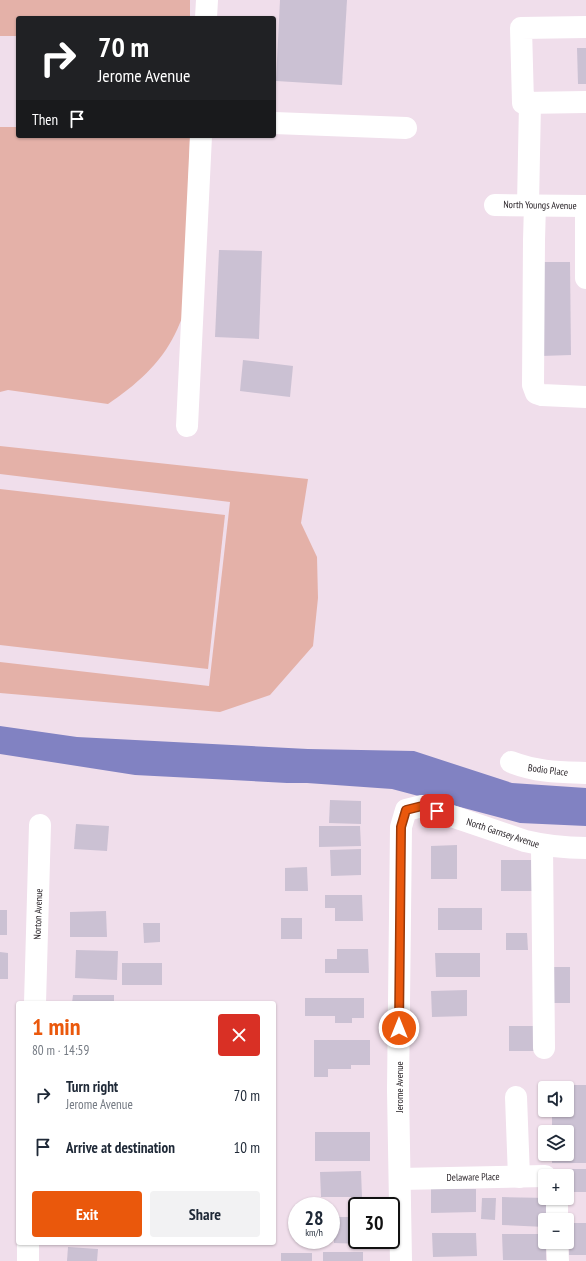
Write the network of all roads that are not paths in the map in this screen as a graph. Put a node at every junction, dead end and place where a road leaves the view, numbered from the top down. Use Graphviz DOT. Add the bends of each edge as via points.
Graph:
graph roads {
  1 [pos="207,0"];
  2 [pos="206,16"];
  3 [pos="586,27"];
  4 [pos="586,102"];
  5 [pos="530,103"];
  6 [pos="276,123"];
  7 [pos="406,128"];
  8 [pos="201,138"];
  9 [pos="495,205"];
  10 [pos="532,205"];
  11 [pos="586,206"];
  12 [pos="586,278"];
  13 [pos="586,397"];
  14 [pos="187,426"];
  15 [pos="511,762"];
  16 [pos="586,773"];
  17 [pos="422,806"];
  18 [pos="40,825"];
  19 [pos="542,846"];
  20 [pos="586,848"];
  21 [pos="35,1001"];
  22 [pos="544,1048"];
  23 [pos="516,1096"];
  24 [pos="538,1176"];
  25 [pos="519,1177"];
  26 [pos="400,1179"];
  27 [pos="28,1245"];
  28 [pos="557,1249"];
  29 [pos="28,1261"];
  30 [pos="400,1261"];
  31 [pos="558,1261"];
  1 -- 2 [label="street"];
  3 -- 5 [label="street" via="521,28 522,103"];
  4 -- 5 [label="street"];
  5 -- 10 [label="street"];
  6 -- 7 [label="street"];
  8 -- 14 [label="street"];
  9 -- 10 [label="street, North Youngs Avenue"];
  10 -- 11 [label="street, North Youngs Avenue"];
  10 -- 13 [label="street" via="533,386 536,393 542,396"];
  11 -- 12 [label="street"];
  15 -- 16 [label="street, Bodio Place" via="527,768"];
  17 -- 19 [label="street, North Garnsey Avenue"];
  17 -- 26 [label="street, Jerome Avenue" via="406,810 401,827 398,1090"];
  18 -- 21 [label="street, Norton Avenue"];
  19 -- 20 [label="street, North Garnsey Avenue"];
  19 -- 22 [label="street"];
  23 -- 25 [label="street"];
  24 -- 25 [label="street, Delaware Place"];
  25 -- 26 [label="street, Delaware Place"];
  26 -- 30 [label="street, Jerome Avenue"];
  27 -- 29 [label="street"];
  28 -- 31 [label="street"];
}
